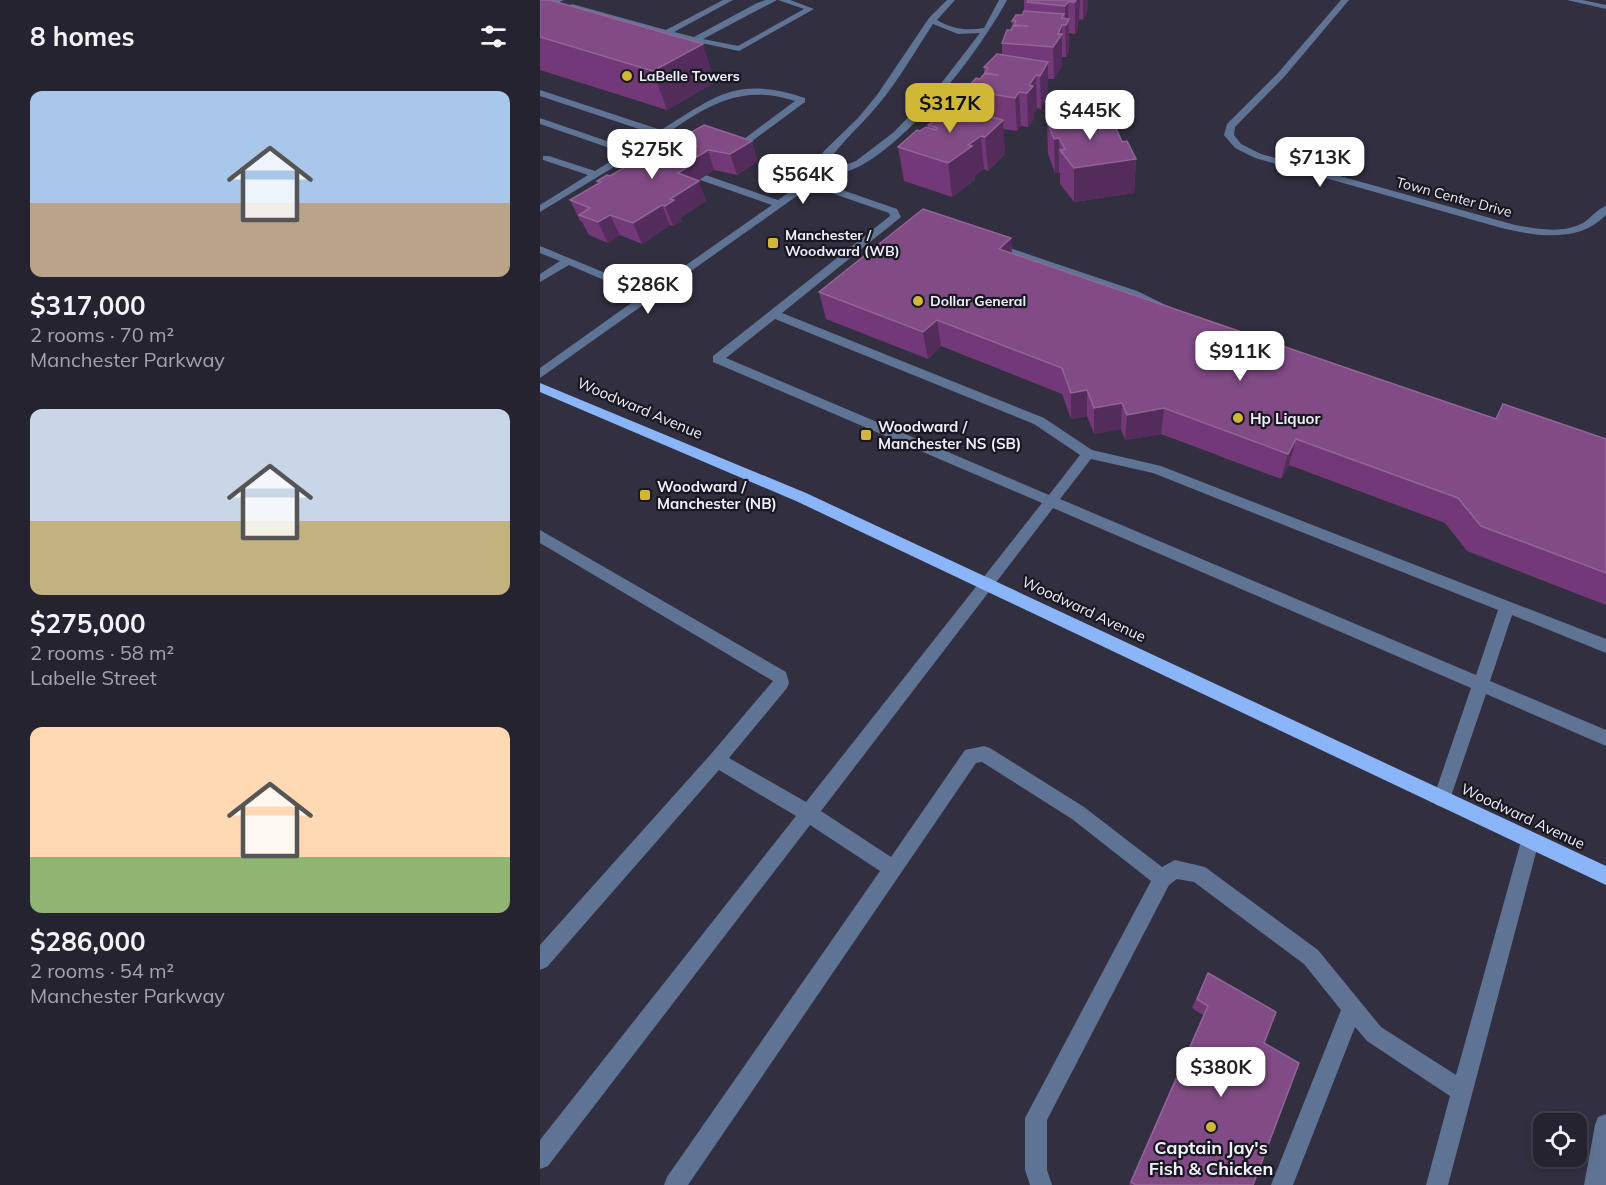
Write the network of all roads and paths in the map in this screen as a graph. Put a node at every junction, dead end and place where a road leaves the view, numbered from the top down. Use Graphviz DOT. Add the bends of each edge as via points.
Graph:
graph roads {
  1 [pos="729,0"];
  2 [pos="773,0"];
  3 [pos="782,0"];
  4 [pos="951,0"];
  5 [pos="1003,0"];
  6 [pos="1346,0"];
  7 [pos="1571,0"];
  8 [pos="558,1"];
  9 [pos="1606,7"];
  10 [pos="540,9"];
  11 [pos="932,20"];
  12 [pos="987,30"];
  13 [pos="667,33"];
  14 [pos="695,40"];
  15 [pos="540,93"];
  16 [pos="540,121"];
  17 [pos="663,134"];
  18 [pos="749,139"];
  19 [pos="634,153"];
  20 [pos="542,158"];
  21 [pos="597,175"];
  22 [pos="810,182"];
  23 [pos="780,204"];
  24 [pos="540,209"];
  25 [pos="1606,209"];
  26 [pos="980,241"];
  27 [pos="540,249"];
  28 [pos="568,261"];
  29 [pos="540,279"];
  30 [pos="650,296"];
  31 [pos="774,314"];
  32 [pos="1182,315"];
  33 [pos="540,374"];
  34 [pos="540,387"];
  35 [pos="1088,454"];
  36 [pos="1051,501"];
  37 [pos="540,536"];
  38 [pos="986,584"];
  39 [pos="1507,607"];
  40 [pos="1606,646"];
  41 [pos="1480,685"];
  42 [pos="1606,738"];
  43 [pos="717,760"];
  44 [pos="1442,799"];
  45 [pos="808,813"];
  46 [pos="1530,841"];
  47 [pos="892,869"];
  48 [pos="1606,876"];
  49 [pos="1162,878"];
  50 [pos="540,960"];
  51 [pos="1352,1009"];
  52 [pos="1461,1091"];
  53 [pos="1606,1125"];
  54 [pos="540,1158"];
  55 [pos="1443,1182"];
  56 [pos="675,1185"];
  57 [pos="1041,1185"];
  58 [pos="1282,1185"];
  59 [pos="1595,1185"];
  1 -- 13 [label="street"];
  2 -- 14 [label="street"];
  3 -- 14 [label="street" via="810,9 739,49"];
  4 -- 11 [label="street"];
  5 -- 12 [label="street"];
  6 -- 25 [label="street, Town Center Drive" via="1230,126 1229,135 1238,147 1257,156 1532,231 1575,230 1590,224"];
  7 -- 9 [label="street"];
  8 -- 10 [label="street"];
  8 -- 13 [label="street"];
  11 -- 12 [label="street" via="966,34"];
  11 -- 22 [label="street" via="880,97 827,153"];
  12 -- 22 [label="street" via="946,83 897,134 860,163"];
  13 -- 14 [label="street"];
  15 -- 17 [label="street"];
  16 -- 19 [label="street"];
  17 -- 18 [label="street" via="721,97 753,88 802,100"];
  17 -- 19 [label="street"];
  19 -- 21 [label="street"];
  19 -- 23 [label="street"];
  20 -- 21 [label="street"];
  21 -- 24 [label="street"];
  22 -- 23 [label="street"];
  22 -- 31 [label="street" via="898,213"];
  23 -- 30 [label="street"];
  26 -- 32 [label="street" via="1134,293"];
  27 -- 28 [label="street"];
  28 -- 29 [label="street"];
  28 -- 30 [label="street"];
  30 -- 33 [label="street"];
  31 -- 35 [label="street" via="1039,421"];
  31 -- 36 [label="street" via="717,359"];
  34 -- 38 [label="main road, Woodward Avenue" via="801,497"];
  35 -- 36 [label="street"];
  35 -- 39 [label="street" via="1156,469"];
  36 -- 38 [label="street"];
  36 -- 41 [label="street"];
  37 -- 43 [label="street" via="780,677 781,683"];
  38 -- 44 [label="main road, Woodward Avenue"];
  38 -- 45 [label="street"];
  39 -- 40 [label="street"];
  39 -- 41 [label="street"];
  41 -- 42 [label="street"];
  41 -- 44 [label="street"];
  43 -- 45 [label="street"];
  43 -- 50 [label="street"];
  44 -- 46 [label="main road, Woodward Avenue"];
  45 -- 47 [label="street"];
  45 -- 54 [label="street"];
  46 -- 48 [label="main road, Woodward Avenue"];
  46 -- 52 [label="street"];
  47 -- 49 [label="street" via="971,756 984,754 1078,813"];
  47 -- 56 [label="street"];
  49 -- 51 [label="street" via="1175,869 1198,874 1311,957"];
  49 -- 57 [label="street" via="1036,1118 1036,1170"];
  51 -- 52 [label="street" via="1374,1034"];
  51 -- 58 [label="street"];
  52 -- 55 [label="street"];
  53 -- 59 [label="street"];
}
